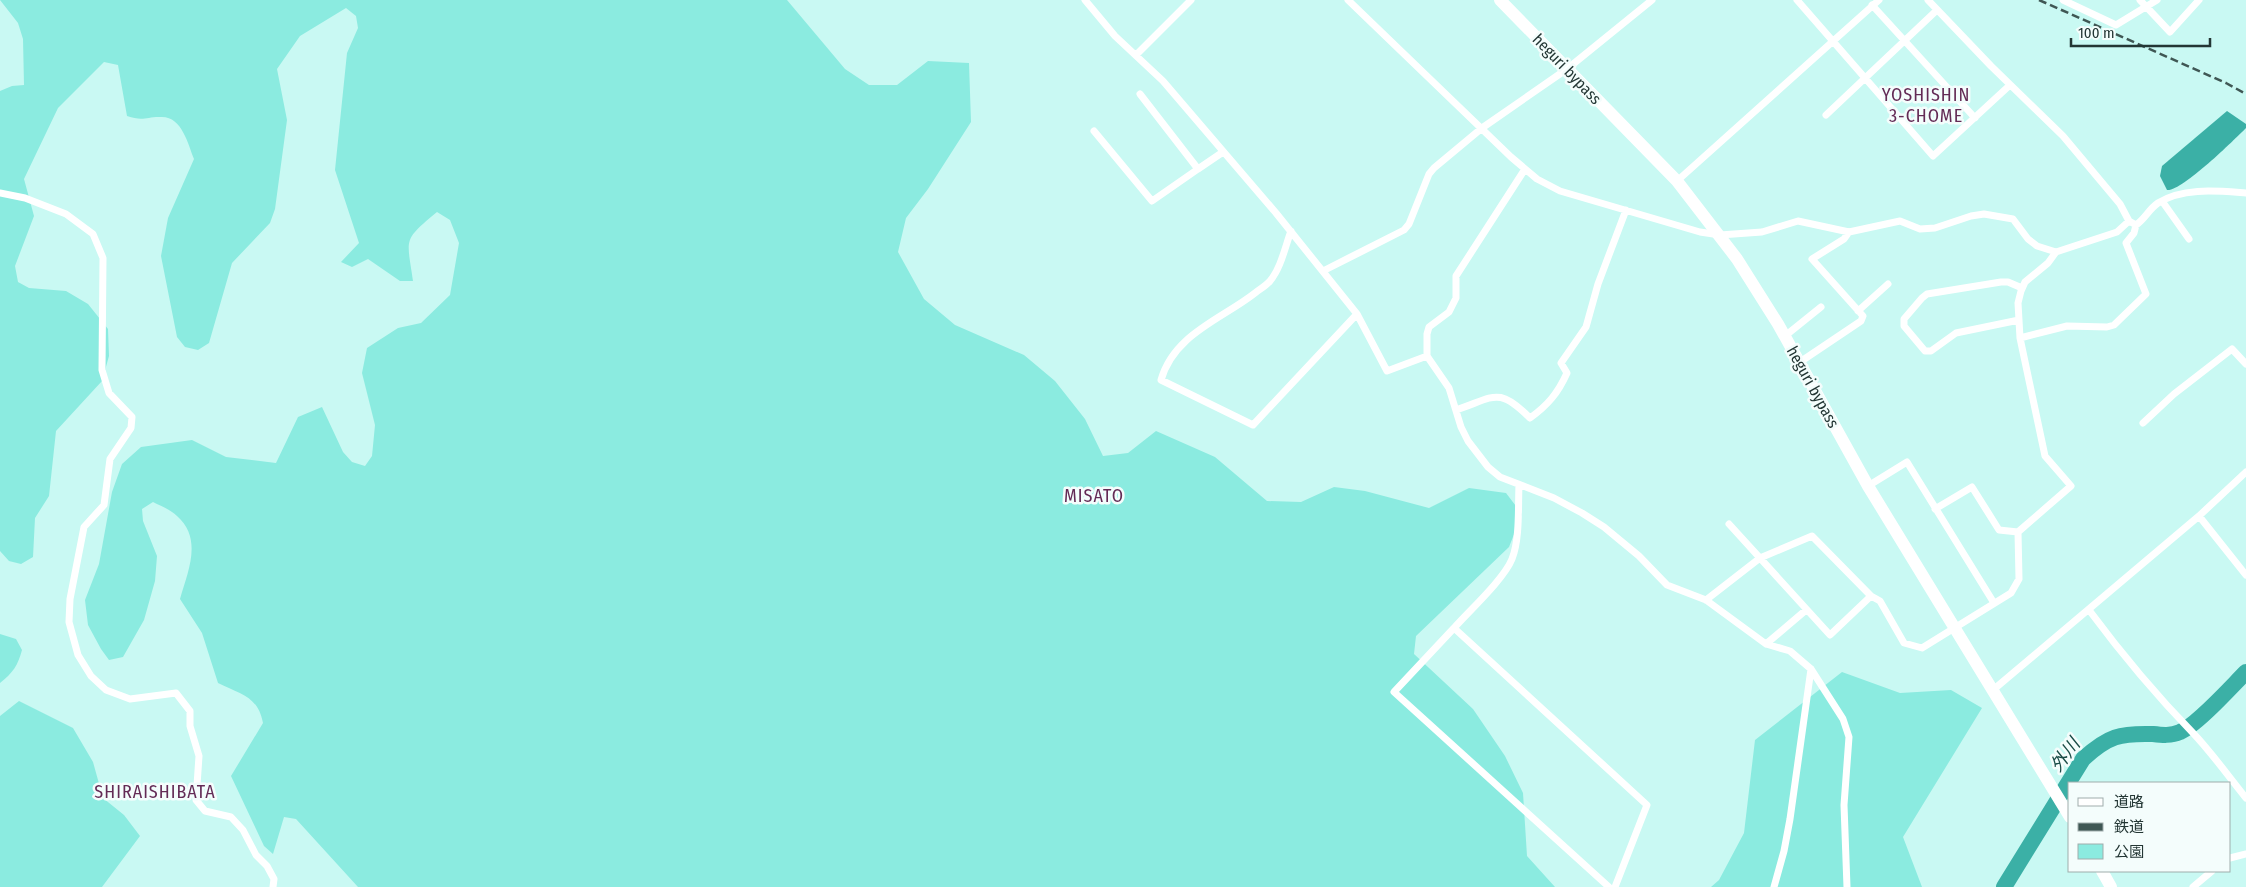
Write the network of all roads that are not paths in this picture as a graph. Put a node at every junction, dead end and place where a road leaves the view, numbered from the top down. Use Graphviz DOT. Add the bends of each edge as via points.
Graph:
graph roads {
  1 [pos="1085,0"];
  2 [pos="1191,0"];
  3 [pos="1348,0"];
  4 [pos="1500,0"];
  5 [pos="1652,0"];
  6 [pos="1797,0"];
  7 [pos="1879,0"];
  8 [pos="1928,0"];
  9 [pos="2063,0"];
  10 [pos="2140,0"];
  11 [pos="2157,0"];
  12 [pos="2199,0"];
  13 [pos="1872,5"];
  14 [pos="2147,7"];
  15 [pos="1936,10"];
  16 [pos="1904,40"];
  17 [pos="1832,41"];
  18 [pos="1136,55"];
  19 [pos="1567,69"];
  20 [pos="1864,78"];
  21 [pos="2010,85"];
  22 [pos="1140,94"];
  23 [pos="1826,114"];
  24 [pos="1975,118"];
  25 [pos="1482,128"];
  26 [pos="1094,131"];
  27 [pos="1223,152"];
  28 [pos="1198,168"];
  29 [pos="1525,169"];
  30 [pos="1677,181"];
  31 [pos="0,192"];
  32 [pos="2246,193"];
  33 [pos="2162,201"];
  34 [pos="1626,210"];
  35 [pos="2132,223"];
  36 [pos="1291,231"];
  37 [pos="1849,232"];
  38 [pos="1720,235"];
  39 [pos="2189,239"];
  40 [pos="2056,252"];
  41 [pos="1323,271"];
  42 [pos="1888,284"];
  43 [pos="2022,288"];
  44 [pos="1821,307"];
  45 [pos="1858,311"];
  46 [pos="1357,314"];
  47 [pos="2019,320"];
  48 [pos="1785,336"];
  49 [pos="2020,338"];
  50 [pos="1427,356"];
  51 [pos="1800,362"];
  52 [pos="2246,364"];
  53 [pos="1456,410"];
  54 [pos="2143,423"];
  55 [pos="2246,472"];
  56 [pos="1519,486"];
  57 [pos="1868,486"];
  58 [pos="1936,509"];
  59 [pos="2199,516"];
  60 [pos="1729,524"];
  61 [pos="2018,532"];
  62 [pos="1760,558"];
  63 [pos="2246,575"];
  64 [pos="1871,596"];
  65 [pos="1706,600"];
  66 [pos="1994,602"];
  67 [pos="1806,610"];
  68 [pos="2089,610"];
  69 [pos="1954,627"];
  70 [pos="1454,628"];
  71 [pos="1766,644"];
  72 [pos="1811,669"];
  73 [pos="1993,690"];
  74 [pos="2246,798"];
  75 [pos="2068,814"];
  76 [pos="2246,854"];
  77 [pos="2231,858"];
  78 [pos="2103,872"];
  79 [pos="2211,872"];
  80 [pos="273,887"];
  81 [pos="1609,887"];
  82 [pos="1615,887"];
  83 [pos="1774,887"];
  84 [pos="1848,887"];
  85 [pos="2112,887"];
  86 [pos="2193,887"];
  1 -- 18 [label="street"];
  2 -- 18 [label="street"];
  3 -- 25 [label="street"];
  4 -- 19 [label="highway, heguri bypass"];
  5 -- 19 [label="street"];
  6 -- 17 [label="street"];
  7 -- 13 [label="street"];
  8 -- 15 [label="street"];
  9 -- 14 [label="street" via="2116,26"];
  10 -- 14 [label="street"];
  11 -- 14 [label="street"];
  12 -- 14 [label="street" via="2170,32"];
  13 -- 16 [label="street"];
  13 -- 17 [label="street"];
  15 -- 16 [label="street"];
  15 -- 21 [label="street"];
  16 -- 20 [label="street"];
  16 -- 24 [label="street"];
  17 -- 20 [label="street"];
  17 -- 30 [label="street"];
  18 -- 27 [label="street" via="1163,81"];
  19 -- 25 [label="street"];
  19 -- 30 [label="highway, heguri bypass"];
  20 -- 23 [label="street"];
  20 -- 24 [label="street" via="1933,156"];
  21 -- 24 [label="street"];
  21 -- 35 [label="street" via="2063,136"];
  22 -- 28 [label="street"];
  25 -- 29 [label="street"];
  25 -- 41 [label="street" via="1429,174 1404,230"];
  26 -- 28 [label="street" via="1152,201"];
  27 -- 28 [label="street"];
  27 -- 36 [label="street"];
  29 -- 34 [label="street" via="1560,192"];
  29 -- 50 [label="street" via="1456,276 1456,298 1449,312 1429,327"];
  30 -- 38 [label="highway, heguri bypass"];
  31 -- 80 [label="street" via="66,214 92,234 103,258 102,370 109,392 132,418 131,428 110,459 104,505 84,527 70,599 69,622 78,656 91,676 106,690 130,699 176,693 190,711 190,726 199,756 196,800 205,811 231,817 243,830 256,855 268,866 274,879"];
  32 -- 33 [label="street" via="2204,191"];
  33 -- 35 [label="street"];
  33 -- 39 [label="street"];
  34 -- 38 [label="street"];
  34 -- 53 [label="street" via="1598,284 1586,327 1561,363 1568,373 1549,404 1530,418 1505,396"];
  35 -- 40 [label="street" via="2117,232"];
  35 -- 49 [label="street" via="2134,233 2126,243 2146,294 2114,325 2067,326"];
  36 -- 41 [label="street"];
  36 -- 46 [label="street" via="1270,281 1242,303 1207,323 1180,347 1161,380 1253,426"];
  37 -- 38 [label="street" via="1798,221 1762,232"];
  37 -- 40 [label="street" via="1900,221 1920,230 1984,214 2013,219 2037,246"];
  37 -- 45 [label="street" via="1844,239 1812,259"];
  38 -- 48 [label="highway, heguri bypass"];
  40 -- 43 [label="street"];
  41 -- 46 [label="street"];
  42 -- 45 [label="street"];
  43 -- 47 [label="street"];
  43 -- 47 [label="street" via="2001,282 1928,294 1904,319 1904,326 1924,351 1931,351 1956,333"];
  44 -- 48 [label="street"];
  45 -- 51 [label="street" via="1863,316 1861,321"];
  46 -- 50 [label="street" via="1387,371"];
  47 -- 49 [label="street"];
  48 -- 51 [label="highway, heguri bypass"];
  49 -- 61 [label="street" via="2046,456 2071,486"];
  50 -- 53 [label="street" via="1449,388"];
  51 -- 57 [label="highway, heguri bypass"];
  52 -- 54 [label="street" via="2232,349"];
  53 -- 56 [label="street" via="1468,442 1488,467"];
  55 -- 59 [label="street"];
  56 -- 65 [label="street" via="1554,498 1582,513 1639,556 1667,585"];
  56 -- 70 [label="street" via="1512,561"];
  57 -- 58 [label="street" via="1907,462"];
  57 -- 69 [label="highway, heguri bypass"];
  58 -- 61 [label="street" via="1972,487 1999,530"];
  58 -- 66 [label="street"];
  59 -- 63 [label="street"];
  59 -- 68 [label="street"];
  60 -- 62 [label="street"];
  61 -- 66 [label="street" via="2019,579 2011,593"];
  62 -- 64 [label="street" via="1812,536"];
  62 -- 65 [label="street"];
  62 -- 67 [label="street"];
  64 -- 67 [label="street" via="1830,635"];
  64 -- 69 [label="street" via="1880,601 1904,643 1922,648"];
  65 -- 71 [label="street"];
  66 -- 69 [label="street"];
  67 -- 71 [label="street"];
  68 -- 73 [label="street"];
  68 -- 74 [label="street" via="2121,653"];
  69 -- 73 [label="highway, heguri bypass"];
  70 -- 81 [label="street" via="1394,692"];
  70 -- 82 [label="street" via="1647,805"];
  71 -- 72 [label="street" via="1790,651"];
  72 -- 83 [label="street" via="1790,819"];
  72 -- 84 [label="street" via="1843,719 1849,737 1844,805"];
  73 -- 75 [label="highway, heguri bypass"];
  76 -- 77 [label="street"];
  78 -- 85 [label="highway"];
  79 -- 86 [label="street"];
}
